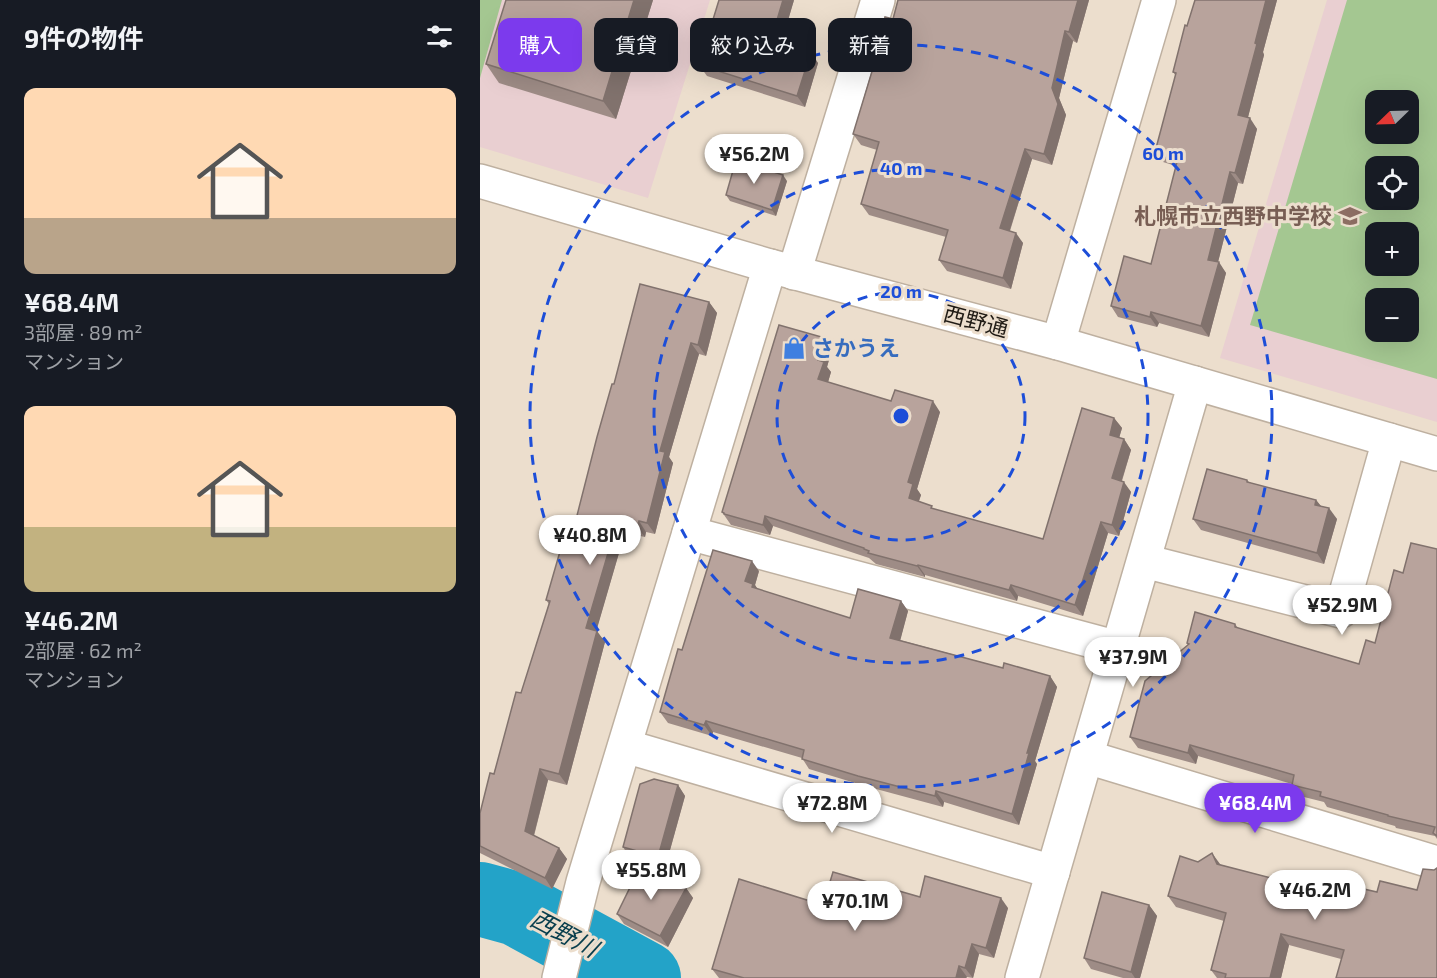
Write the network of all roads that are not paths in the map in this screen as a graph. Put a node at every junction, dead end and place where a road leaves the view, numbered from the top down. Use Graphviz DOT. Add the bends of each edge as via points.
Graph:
graph roads {
  1 [pos="878,0"];
  2 [pos="1159,0"];
  3 [pos="480,181"];
  4 [pos="782,270"];
  5 [pos="1058,343"];
  6 [pos="1195,383"];
  7 [pos="1389,440"];
  8 [pos="1437,454"];
  9 [pos="689,533"];
  10 [pos="1144,561"];
  11 [pos="1118,648"];
  12 [pos="625,746"];
  13 [pos="1087,757"];
  14 [pos="1437,862"];
  15 [pos="1053,872"];
  16 [pos="559,978"];
  17 [pos="1022,978"];
  1 -- 4 [label="street"];
  2 -- 5 [label="street"];
  3 -- 4 [label="street, 西野通"];
  4 -- 5 [label="street, 西野通"];
  4 -- 9 [label="street"];
  5 -- 6 [label="street, 西野通"];
  6 -- 7 [label="street, 西野通"];
  6 -- 10 [label="street"];
  7 -- 8 [label="street, 西野通"];
  7 -- 10 [label="street" via="1341,611"];
  9 -- 11 [label="street"];
  9 -- 12 [label="street"];
  10 -- 11 [label="street"];
  11 -- 13 [label="street"];
  12 -- 15 [label="street"];
  12 -- 16 [label="street" via="583,882"];
  13 -- 14 [label="street"];
  13 -- 15 [label="street"];
  15 -- 17 [label="street"];
}
